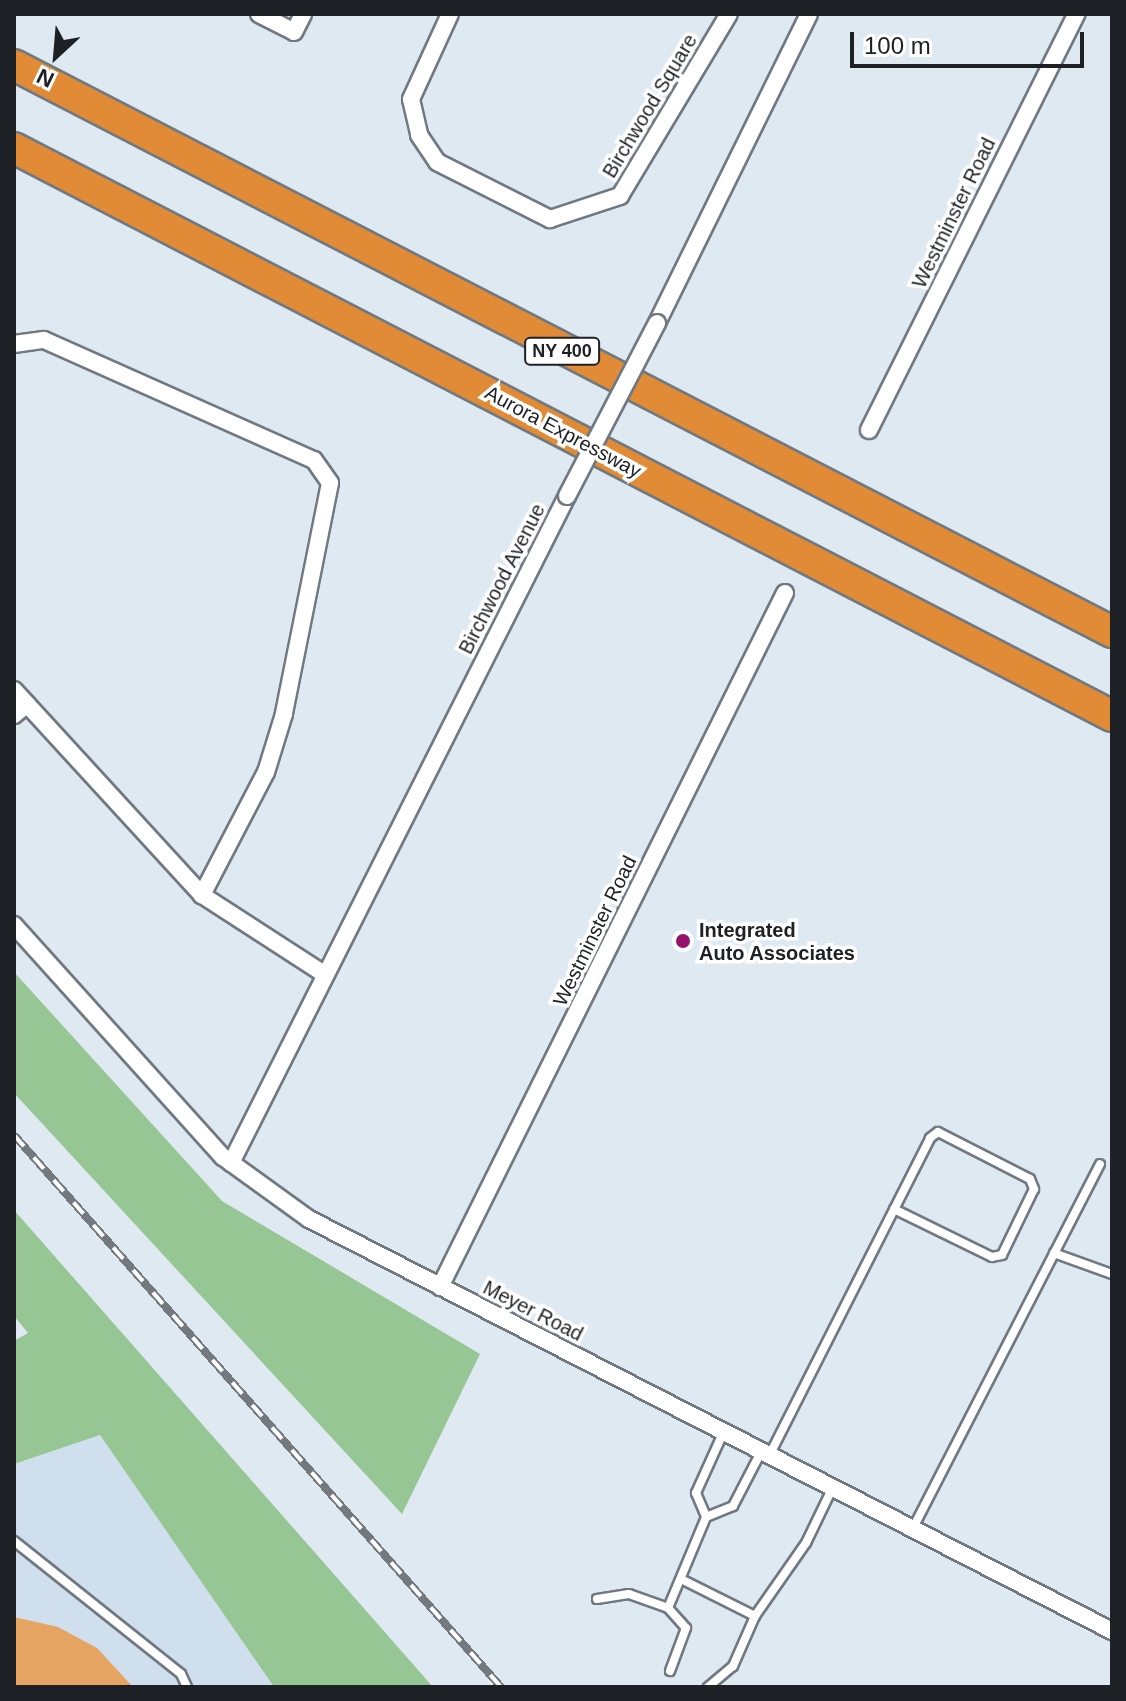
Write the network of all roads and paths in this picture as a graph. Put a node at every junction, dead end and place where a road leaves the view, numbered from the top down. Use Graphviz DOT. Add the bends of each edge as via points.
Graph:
graph roads {
  1 [pos="259,14"];
  2 [pos="303,14"];
  3 [pos="450,14"];
  4 [pos="729,14"];
  5 [pos="809,14"];
  6 [pos="1076,14"];
  7 [pos="14,65"];
  8 [pos="14,148"];
  9 [pos="14,167"];
  10 [pos="122,202"];
  11 [pos="14,344"];
  12 [pos="869,430"];
  13 [pos="785,593"];
  14 [pos="1112,632"];
  15 [pos="14,690"];
  16 [pos="20,710"];
  17 [pos="1112,716"];
  18 [pos="202,895"];
  19 [pos="14,925"];
  20 [pos="324,974"];
  21 [pos="231,1163"];
  22 [pos="1100,1164"];
  23 [pos="894,1209"];
  24 [pos="1054,1253"];
  25 [pos="1112,1274"];
  26 [pos="440,1287"];
  27 [pos="724,1430"];
  28 [pos="766,1452"];
  29 [pos="834,1487"];
  30 [pos="706,1517"];
  31 [pos="913,1528"];
  32 [pos="14,1541"];
  33 [pos="681,1579"];
  34 [pos="597,1599"];
  35 [pos="668,1608"];
  36 [pos="755,1616"];
  37 [pos="1112,1631"];
  38 [pos="670,1671"];
  39 [pos="187,1687"];
  40 [pos="708,1687"];
  1 -- 2 [label="street" via="294,32"];
  3 -- 4 [label="street, Birchwood Square" via="411,99 419,135 437,162 550,219 620,196"];
  5 -- 20 [label="street, Birchwood Avenue, bridge"];
  6 -- 12 [label="street, Westminster Road"];
  7 -- 14 [label="highway, NY 400"];
  8 -- 10 [label="highway, Aurora Expressway"];
  9 -- 10 [label="highway"];
  10 -- 17 [label="highway, Aurora Expressway"];
  11 -- 18 [label="street" via="44,340 314,460 330,483 266,772"];
  13 -- 26 [label="street, Westminster Road"];
  15 -- 16 [label="street"];
  16 -- 18 [label="street"];
  18 -- 20 [label="street"];
  19 -- 21 [label="street, Meyer Road"];
  20 -- 21 [label="street, Birchwood Avenue"];
  21 -- 26 [label="street, Meyer Road" via="309,1219"];
  22 -- 24 [label="lane"];
  23 -- 23 [label="lane" via="938,1132 1030,1179 1034,1189 1002,1255 992,1257"];
  23 -- 28 [label="lane"];
  24 -- 25 [label="lane"];
  24 -- 31 [label="lane"];
  26 -- 27 [label="street, Meyer Road"];
  27 -- 28 [label="street, Meyer Road"];
  27 -- 30 [label="lane" via="696,1493"];
  28 -- 29 [label="street, Meyer Road"];
  28 -- 30 [label="lane" via="733,1506"];
  29 -- 31 [label="street, Meyer Road"];
  29 -- 36 [label="lane" via="806,1543"];
  30 -- 33 [label="lane"];
  31 -- 37 [label="street, Meyer Road"];
  32 -- 39 [label="lane" via="181,1674"];
  33 -- 35 [label="lane"];
  33 -- 36 [label="lane"];
  34 -- 35 [label="lane" via="629,1594"];
  35 -- 38 [label="lane" via="686,1628"];
  36 -- 40 [label="lane" via="733,1666"];
}
